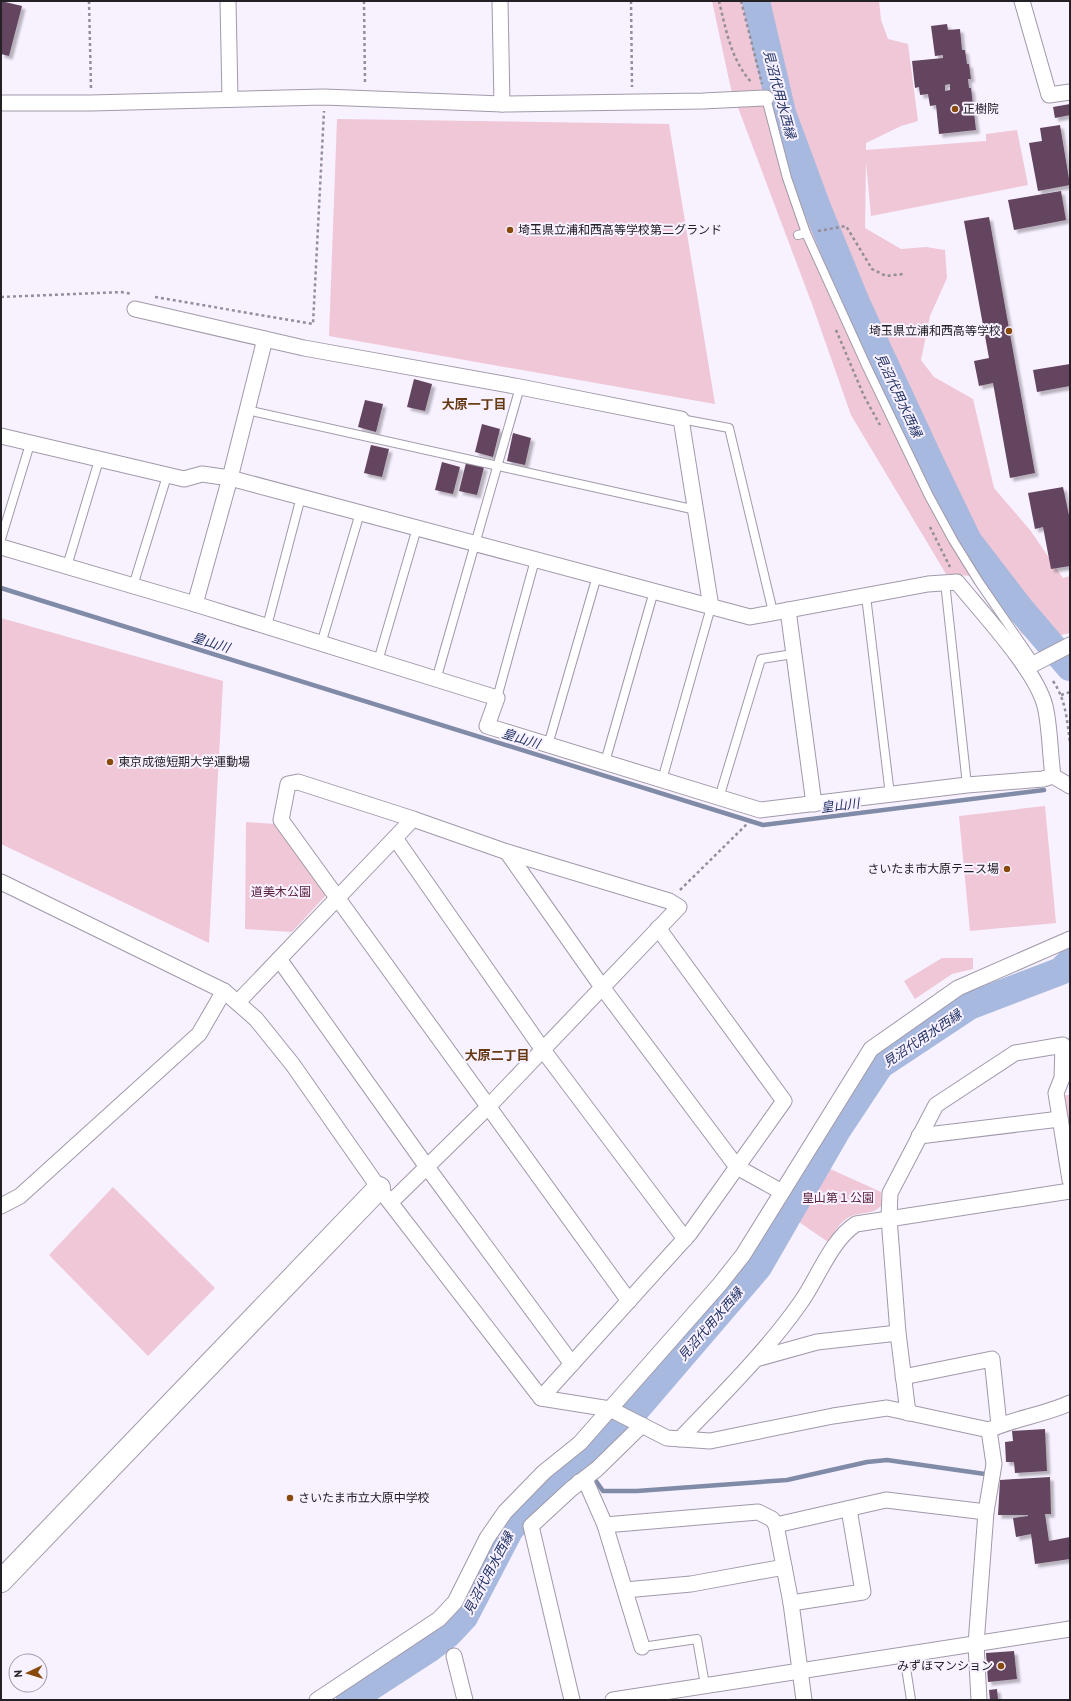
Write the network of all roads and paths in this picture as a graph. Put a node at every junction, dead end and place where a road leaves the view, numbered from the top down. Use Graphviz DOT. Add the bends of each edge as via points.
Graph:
graph roads {
  1 [pos="88,1"];
  2 [pos="228,1"];
  3 [pos="364,1"];
  4 [pos="500,1"];
  5 [pos="631,1"];
  6 [pos="719,1"];
  7 [pos="741,1"];
  8 [pos="1022,1"];
  9 [pos="1070,92"];
  10 [pos="324,97"];
  11 [pos="766,98"];
  12 [pos="230,99"];
  13 [pos="365,99"];
  14 [pos="632,101"];
  15 [pos="91,103"];
  16 [pos="1,104"];
  17 [pos="502,104"];
  18 [pos="815,231"];
  19 [pos="903,274"];
  20 [pos="135,294"];
  21 [pos="150,296"];
  22 [pos="1,297"];
  23 [pos="135,309"];
  24 [pos="265,339"];
  25 [pos="520,387"];
  26 [pos="247,410"];
  27 [pos="681,419"];
  28 [pos="1,436"];
  29 [pos="30,444"];
  30 [pos="99,460"];
  31 [pos="497,466"];
  32 [pos="167,476"];
  33 [pos="230,478"];
  34 [pos="301,497"];
  35 [pos="696,510"];
  36 [pos="360,513"];
  37 [pos="417,528"];
  38 [pos="1,539"];
  39 [pos="475,544"];
  40 [pos="1,547"];
  41 [pos="536,560"];
  42 [pos="66,566"];
  43 [pos="597,576"];
  44 [pos="945,582"];
  45 [pos="133,586"];
  46 [pos="654,592"];
  47 [pos="866,596"];
  48 [pos="195,604"];
  49 [pos="711,607"];
  50 [pos="780,611"];
  51 [pos="267,626"];
  52 [pos="322,644"];
  53 [pos="1070,645"];
  54 [pos="793,654"];
  55 [pos="378,661"];
  56 [pos="1033,663"];
  57 [pos="436,680"];
  58 [pos="1070,692"];
  59 [pos="1061,695"];
  60 [pos="496,698"];
  61 [pos="548,745"];
  62 [pos="605,762"];
  63 [pos="1053,776"];
  64 [pos="662,780"];
  65 [pos="967,786"];
  66 [pos="1070,786"];
  67 [pos="890,795"];
  68 [pos="719,798"];
  69 [pos="814,804"];
  70 [pos="413,819"];
  71 [pos="744,827"];
  72 [pos="394,838"];
  73 [pos="507,852"];
  74 [pos="1,882"];
  75 [pos="337,898"];
  76 [pos="669,901"];
  77 [pos="658,928"];
  78 [pos="1070,939"];
  79 [pos="279,959"];
  80 [pos="602,987"];
  81 [pos="224,991"];
  82 [pos="238,1002"];
  83 [pos="543,1050"];
  84 [pos="488,1107"];
  85 [pos="1060,1119"];
  86 [pos="919,1136"];
  87 [pos="427,1167"];
  88 [pos="737,1167"];
  89 [pos="1070,1180"];
  90 [pos="1070,1191"];
  91 [pos="782,1192"];
  92 [pos="385,1195"];
  93 [pos="1,1206"];
  94 [pos="889,1218"];
  95 [pos="685,1239"];
  96 [pos="629,1301"];
  97 [pos="898,1332"];
  98 [pos="756,1359"];
  99 [pos="572,1364"];
  100 [pos="904,1377"];
  101 [pos="541,1398"];
  102 [pos="1070,1403"];
  103 [pos="610,1409"];
  104 [pos="908,1413"];
  105 [pos="642,1425"];
  106 [pos="994,1428"];
  107 [pos="680,1438"];
  108 [pos="579,1482"];
  109 [pos="849,1509"];
  110 [pos="986,1512"];
  111 [pos="605,1525"];
  112 [pos="776,1525"];
  113 [pos="784,1567"];
  114 [pos="1,1581"];
  115 [pos="625,1590"];
  116 [pos="791,1603"];
  117 [pos="1070,1629"];
  118 [pos="976,1644"];
  119 [pos="642,1647"];
  120 [pos="904,1655"];
  121 [pos="454,1656"];
  122 [pos="800,1670"];
  123 [pos="705,1686"];
  124 [pos="317,1700"];
  125 [pos="465,1700"];
  126 [pos="572,1700"];
  127 [pos="612,1700"];
  128 [pos="804,1700"];
  129 [pos="911,1700"];
  130 [pos="979,1700"];
  1 -- 15 [label="path"];
  2 -- 12 [label="street"];
  3 -- 13 [label="path"];
  4 -- 17 [label="street"];
  5 -- 14 [label="path"];
  6 -- 11 [label="path" via="729,42 739,67"];
  7 -- 11 [label="path"];
  8 -- 9 [label="street" via="1049,95"];
  10 -- 12 [label="street"];
  10 -- 13 [label="street"];
  10 -- 21 [label="path" via="312,324"];
  11 -- 14 [label="street"];
  11 -- 56 [label="lane" via="802,234 929,496 979,582"];
  12 -- 15 [label="street"];
  13 -- 17 [label="street"];
  14 -- 17 [label="street"];
  15 -- 16 [label="street"];
  18 -- 19 [label="path" via="846,226 872,269 886,276"];
  20 -- 22 [label="path" via="121,292"];
  23 -- 24 [label="street"];
  24 -- 25 [label="street"];
  24 -- 26 [label="street"];
  25 -- 27 [label="street"];
  25 -- 31 [label="lane"];
  26 -- 31 [label="lane"];
  26 -- 33 [label="street"];
  27 -- 35 [label="street"];
  27 -- 50 [label="lane" via="729,428"];
  28 -- 29 [label="street"];
  29 -- 30 [label="street"];
  29 -- 38 [label="lane"];
  30 -- 32 [label="street"];
  30 -- 42 [label="lane"];
  31 -- 35 [label="lane"];
  31 -- 39 [label="lane"];
  32 -- 33 [label="street" via="184,480 202,474"];
  32 -- 45 [label="lane"];
  33 -- 34 [label="street"];
  33 -- 48 [label="street"];
  34 -- 36 [label="street"];
  34 -- 51 [label="lane"];
  35 -- 49 [label="street"];
  36 -- 37 [label="street"];
  36 -- 52 [label="lane"];
  37 -- 39 [label="street"];
  37 -- 55 [label="lane"];
  39 -- 41 [label="street"];
  39 -- 57 [label="lane"];
  40 -- 42 [label="street"];
  41 -- 43 [label="street"];
  41 -- 60 [label="lane"];
  42 -- 45 [label="street"];
  43 -- 46 [label="street"];
  43 -- 61 [label="lane"];
  44 -- 47 [label="street"];
  44 -- 56 [label="street" via="957,582"];
  44 -- 65 [label="lane"];
  45 -- 48 [label="street"];
  46 -- 49 [label="street"];
  46 -- 62 [label="lane"];
  47 -- 50 [label="street"];
  47 -- 67 [label="lane"];
  48 -- 51 [label="street"];
  49 -- 50 [label="street" via="750,617"];
  49 -- 64 [label="lane"];
  50 -- 54 [label="street"];
  51 -- 52 [label="street"];
  52 -- 55 [label="street"];
  53 -- 56 [label="street"];
  54 -- 68 [label="lane" via="761,659"];
  54 -- 69 [label="street"];
  55 -- 57 [label="street"];
  56 -- 63 [label="street" via="1045,706"];
  57 -- 60 [label="street"];
  58 -- 59 [label="path"];
  60 -- 61 [label="street" via="487,726"];
  61 -- 62 [label="street"];
  62 -- 64 [label="street"];
  63 -- 65 [label="street"];
  63 -- 66 [label="street"];
  64 -- 68 [label="street"];
  65 -- 67 [label="street"];
  67 -- 69 [label="street"];
  68 -- 69 [label="street" via="760,810"];
  70 -- 72 [label="street"];
  70 -- 73 [label="street"];
  70 -- 75 [label="street" via="298,782 288,784 281,820"];
  71 -- 76 [label="path"];
  72 -- 75 [label="street"];
  72 -- 83 [label="street"];
  73 -- 76 [label="street"];
  73 -- 80 [label="street"];
  74 -- 81 [label="street"];
  75 -- 79 [label="street"];
  75 -- 84 [label="street"];
  76 -- 77 [label="street" via="679,907"];
  77 -- 80 [label="street"];
  77 -- 88 [label="street" via="784,1101"];
  78 -- 91 [label="street" via="958,988 870,1049"];
  79 -- 82 [label="street"];
  79 -- 87 [label="street"];
  80 -- 83 [label="street"];
  80 -- 88 [label="street"];
  81 -- 82 [label="street"];
  81 -- 93 [label="street" via="199,1034 20,1196"];
  82 -- 92 [label="street" via="256,1019 293,1065"];
  83 -- 84 [label="street"];
  83 -- 95 [label="street"];
  84 -- 87 [label="street"];
  84 -- 96 [label="street"];
  85 -- 86 [label="street"];
  85 -- 86 [label="street" via="1056,1092 1062,1078 1063,1045 1015,1053 936,1105"];
  85 -- 89 [label="street"];
  86 -- 94 [label="street" via="890,1193"];
  87 -- 92 [label="street"];
  87 -- 99 [label="street"];
  88 -- 91 [label="street"];
  88 -- 95 [label="street"];
  90 -- 94 [label="street"];
  91 -- 103 [label="street" via="743,1255"];
  92 -- 101 [label="street"];
  92 -- 114 [label="street"];
  94 -- 97 [label="street"];
  94 -- 98 [label="street" via="856,1224 842,1234 801,1302"];
  95 -- 96 [label="street"];
  96 -- 99 [label="street"];
  97 -- 98 [label="street" via="817,1342"];
  97 -- 100 [label="street"];
  98 -- 107 [label="street"];
  99 -- 101 [label="street"];
  100 -- 104 [label="street"];
  100 -- 106 [label="street" via="992,1358"];
  101 -- 103 [label="street"];
  102 -- 106 [label="street"];
  103 -- 105 [label="street"];
  103 -- 124 [label="street" via="580,1443 544,1472 505,1512 487,1538 455,1602 439,1619"];
  104 -- 106 [label="street"];
  104 -- 107 [label="street" via="887,1408 833,1416 710,1441"];
  105 -- 107 [label="street" via="667,1438"];
  105 -- 108 [label="street" via="597,1469"];
  106 -- 110 [label="street" via="994,1464"];
  108 -- 111 [label="street" via="587,1484"];
  108 -- 126 [label="street" via="531,1526"];
  109 -- 110 [label="street" via="886,1500"];
  109 -- 112 [label="street"];
  109 -- 116 [label="street" via="864,1592"];
  110 -- 118 [label="street"];
  111 -- 112 [label="street" via="758,1512 772,1519"];
  111 -- 115 [label="street"];
  112 -- 113 [label="street"];
  113 -- 115 [label="street" via="691,1584"];
  113 -- 116 [label="street"];
  115 -- 119 [label="street"];
  116 -- 122 [label="street"];
  117 -- 118 [label="street"];
  118 -- 120 [label="street"];
  118 -- 130 [label="street"];
  119 -- 123 [label="lane" via="697,1639"];
  120 -- 122 [label="street"];
  120 -- 129 [label="lane"];
  121 -- 125 [label="street"];
  122 -- 123 [label="street"];
  122 -- 128 [label="street"];
  123 -- 127 [label="street"];
}
